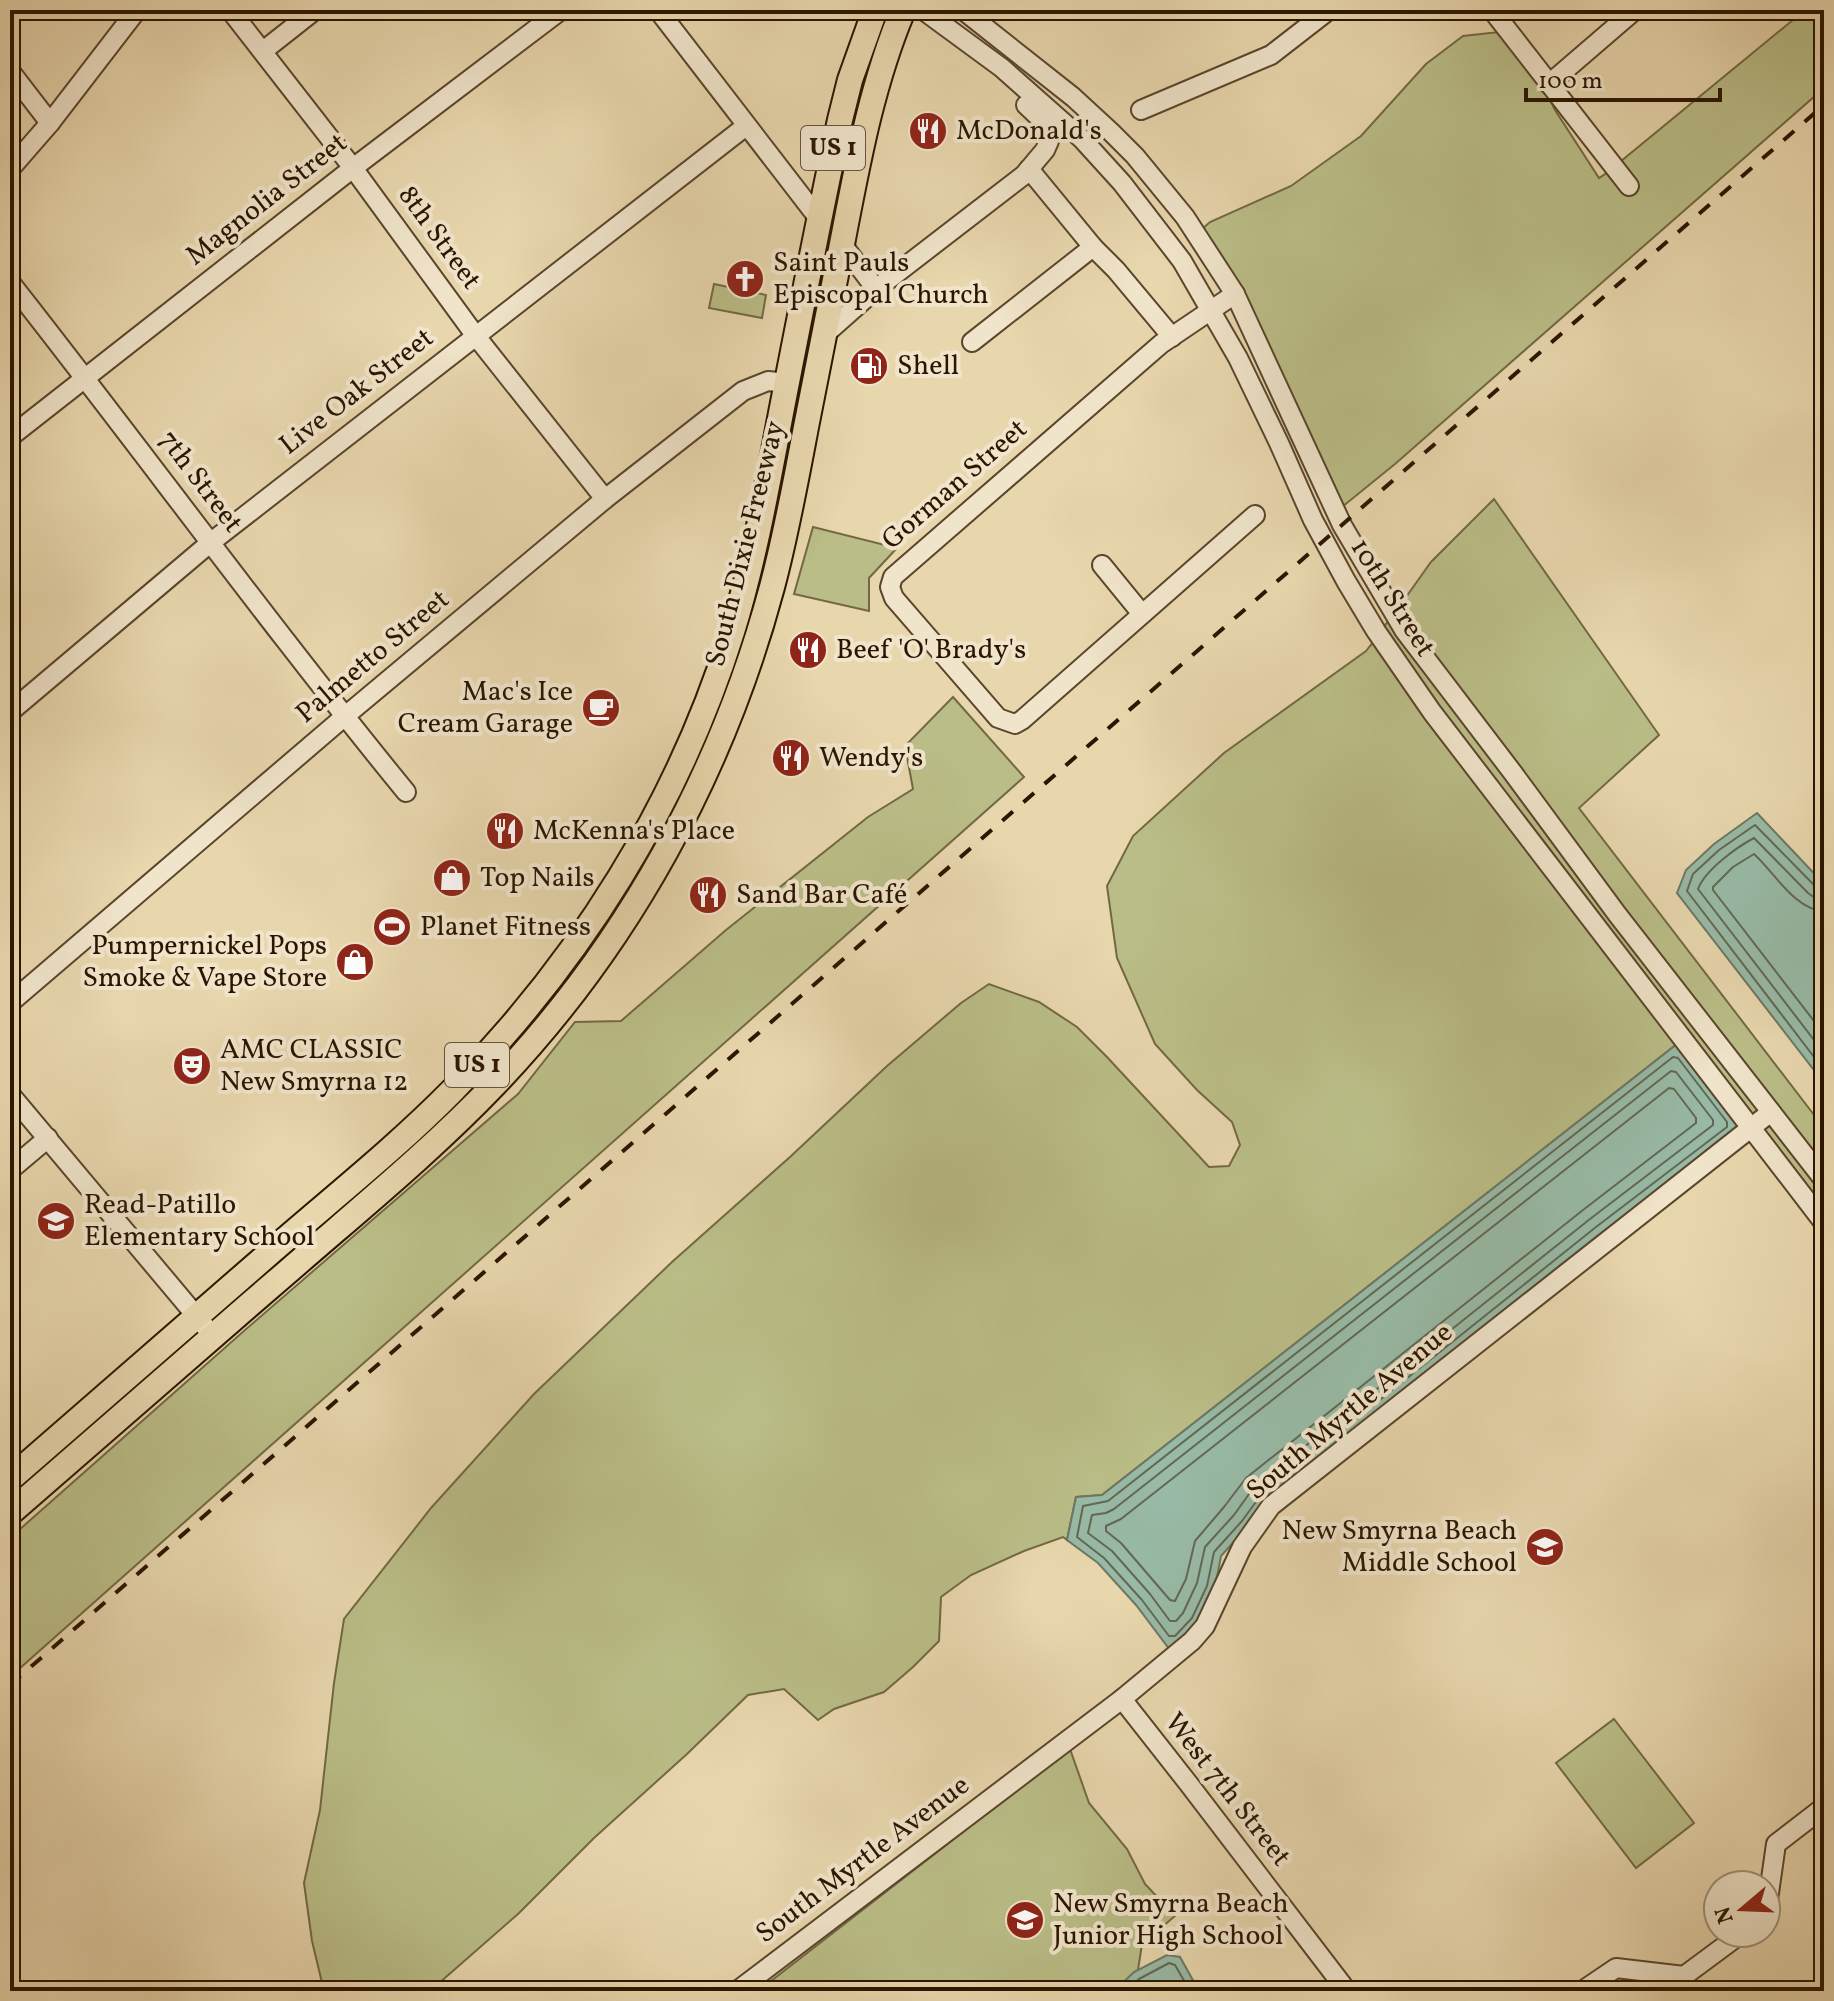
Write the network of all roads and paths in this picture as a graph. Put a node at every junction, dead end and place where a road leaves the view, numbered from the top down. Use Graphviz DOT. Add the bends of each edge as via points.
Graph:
graph roads {
  1 [pos="137,10"];
  2 [pos="230,10"];
  3 [pos="315,10"];
  4 [pos="561,10"];
  5 [pos="658,10"];
  6 [pos="875,10"];
  7 [pos="903,10"];
  8 [pos="923,10"];
  9 [pos="963,10"];
  10 [pos="1329,10"];
  11 [pos="1492,10"];
  12 [pos="1635,10"];
  13 [pos="263,51"];
  14 [pos="998,65"];
  15 [pos="10,71"];
  16 [pos="1549,84"];
  17 [pos="1141,110"];
  18 [pos="50,123"];
  19 [pos="746,126"];
  20 [pos="353,168"];
  21 [pos="10,169"];
  22 [pos="1029,169"];
  23 [pos="1629,186"];
  24 [pos="819,219"];
  25 [pos="842,244"];
  26 [pos="1093,247"];
  27 [pos="10,282"];
  28 [pos="876,289"];
  29 [pos="1235,294"];
  30 [pos="1211,310"];
  31 [pos="475,335"];
  32 [pos="823,336"];
  33 [pos="1172,337"];
  34 [pos="796,338"];
  35 [pos="972,342"];
  36 [pos="86,378"];
  37 [pos="787,383"];
  38 [pos="814,386"];
  39 [pos="10,437"];
  40 [pos="803,440"];
  41 [pos="1319,475"];
  42 [pos="1298,485"];
  43 [pos="605,499"];
  44 [pos="1255,515"];
  45 [pos="210,543"];
  46 [pos="1102,565"];
  47 [pos="1371,577"];
  48 [pos="1353,593"];
  49 [pos="1142,614"];
  50 [pos="719,670"];
  51 [pos="744,678"];
  52 [pos="10,712"];
  53 [pos="344,717"];
  54 [pos="685,754"];
  55 [pos="711,763"];
  56 [pos="406,792"];
  57 [pos="550,979"];
  58 [pos="569,998"];
  59 [pos="10,1003"];
  60 [pos="10,1094"];
  61 [pos="1771,1112"];
  62 [pos="1751,1128"];
  63 [pos="48,1138"];
  64 [pos="381,1156"];
  65 [pos="10,1170"];
  66 [pos="398,1175"];
  67 [pos="1824,1180"];
  68 [pos="1824,1223"];
  69 [pos="197,1316"];
  70 [pos="213,1336"];
  71 [pos="10,1479"];
  72 [pos="10,1513"];
  73 [pos="1122,1699"];
  74 [pos="1824,1807"];
  75 [pos="1772,1869"];
  76 [pos="1720,1949"];
  77 [pos="737,1991"];
  78 [pos="1347,1991"];
  79 [pos="1582,1991"];
  1 -- 18 [label="street"];
  2 -- 13 [label="street, 8th Street"];
  3 -- 13 [label="street"];
  4 -- 20 [label="street, Magnolia Street"];
  5 -- 19 [label="street"];
  6 -- 24 [label="main road, South Dixie Freeway / US 1" via="843,106"];
  7 -- 25 [label="main road, South Dixie Freeway / US 1" via="869,113"];
  8 -- 14 [label="street, 10th Street"];
  9 -- 29 [label="street, 10th Street" via="1073,97 1135,156 1185,217"];
  10 -- 17 [label="street" via="1271,55"];
  11 -- 16 [label="street"];
  12 -- 16 [label="street"];
  13 -- 20 [label="street, 8th Street"];
  14 -- 22 [label="street" via="1004,83 1049,133 1045,150"];
  14 -- 30 [label="street, 10th Street" via="1082,139 1122,183 1182,261"];
  15 -- 18 [label="street"];
  16 -- 23 [label="street"];
  18 -- 21 [label="street"];
  19 -- 24 [label="street"];
  19 -- 31 [label="street, Live Oak Street"];
  20 -- 31 [label="street, 8th Street"];
  20 -- 36 [label="street, Magnolia Street"];
  22 -- 26 [label="street"];
  22 -- 28 [label="street"];
  24 -- 34 [label="main road, South Dixie Freeway / US 1"];
  25 -- 28 [label="street"];
  25 -- 32 [label="main road, South Dixie Freeway / US 1"];
  26 -- 33 [label="street"];
  26 -- 35 [label="street"];
  27 -- 36 [label="street, 7th Street"];
  28 -- 32 [label="street"];
  29 -- 30 [label="street, Gorman Street"];
  29 -- 41 [label="street, 10th Street"];
  30 -- 33 [label="street, Gorman Street"];
  30 -- 42 [label="street, 10th Street"];
  31 -- 43 [label="street, 8th Street"];
  31 -- 45 [label="street, Live Oak Street"];
  32 -- 38 [label="main road, South Dixie Freeway / US 1"];
  33 -- 49 [label="street, Gorman Street" via="893,577 890,587 998,718 1015,724"];
  34 -- 37 [label="main road, South Dixie Freeway / US 1"];
  34 -- 38 [label="main road"];
  36 -- 39 [label="street, Magnolia Street"];
  36 -- 45 [label="street, 7th Street"];
  37 -- 40 [label="main road" via="799,407"];
  37 -- 43 [label="street, Palmetto Street" via="768,381 743,391"];
  37 -- 50 [label="main road, South Dixie Freeway / US 1" via="751,560"];
  38 -- 40 [label="main road, South Dixie Freeway / US 1"];
  40 -- 51 [label="main road, South Dixie Freeway / US 1" via="772,587"];
  41 -- 42 [label="street"];
  41 -- 47 [label="street, 10th Street"];
  42 -- 48 [label="street, 10th Street"];
  43 -- 53 [label="street, Palmetto Street"];
  44 -- 49 [label="street, Gorman Street"];
  45 -- 52 [label="street, Live Oak Street"];
  45 -- 53 [label="street, 7th Street"];
  46 -- 49 [label="street"];
  47 -- 48 [label="street"];
  47 -- 61 [label="street, 10th Street" via="1404,630"];
  48 -- 62 [label="street, 10th Street" via="1432,712"];
  50 -- 51 [label="street"];
  50 -- 54 [label="main road, South Dixie Freeway / US 1"];
  51 -- 55 [label="main road, South Dixie Freeway / US 1"];
  53 -- 56 [label="street, 7th Street"];
  53 -- 59 [label="street, Palmetto Street"];
  54 -- 55 [label="street"];
  54 -- 57 [label="main road, South Dixie Freeway / US 1" via="628,865"];
  55 -- 58 [label="main road, South Dixie Freeway / US 1" via="648,883"];
  57 -- 58 [label="street"];
  57 -- 64 [label="main road, South Dixie Freeway / US 1" via="459,1084"];
  58 -- 66 [label="main road, South Dixie Freeway / US 1" via="499,1081"];
  60 -- 63 [label="street"];
  61 -- 62 [label="street, South Myrtle Avenue"];
  61 -- 67 [label="street, 10th Street"];
  62 -- 68 [label="street, 10th Street"];
  62 -- 73 [label="street, South Myrtle Avenue" via="1271,1506 1242,1547 1205,1626"];
  63 -- 65 [label="street"];
  63 -- 69 [label="street"];
  64 -- 66 [label="street"];
  64 -- 69 [label="main road, South Dixie Freeway / US 1"];
  66 -- 70 [label="main road, South Dixie Freeway / US 1"];
  69 -- 70 [label="street"];
  69 -- 71 [label="main road, US 1"];
  70 -- 72 [label="main road, US 1"];
  73 -- 77 [label="street, South Myrtle Avenue"];
  73 -- 78 [label="street, West 7th Street"];
  74 -- 75 [label="street" via="1776,1844"];
  76 -- 79 [label="street" via="1684,1976 1616,1968"];
}
